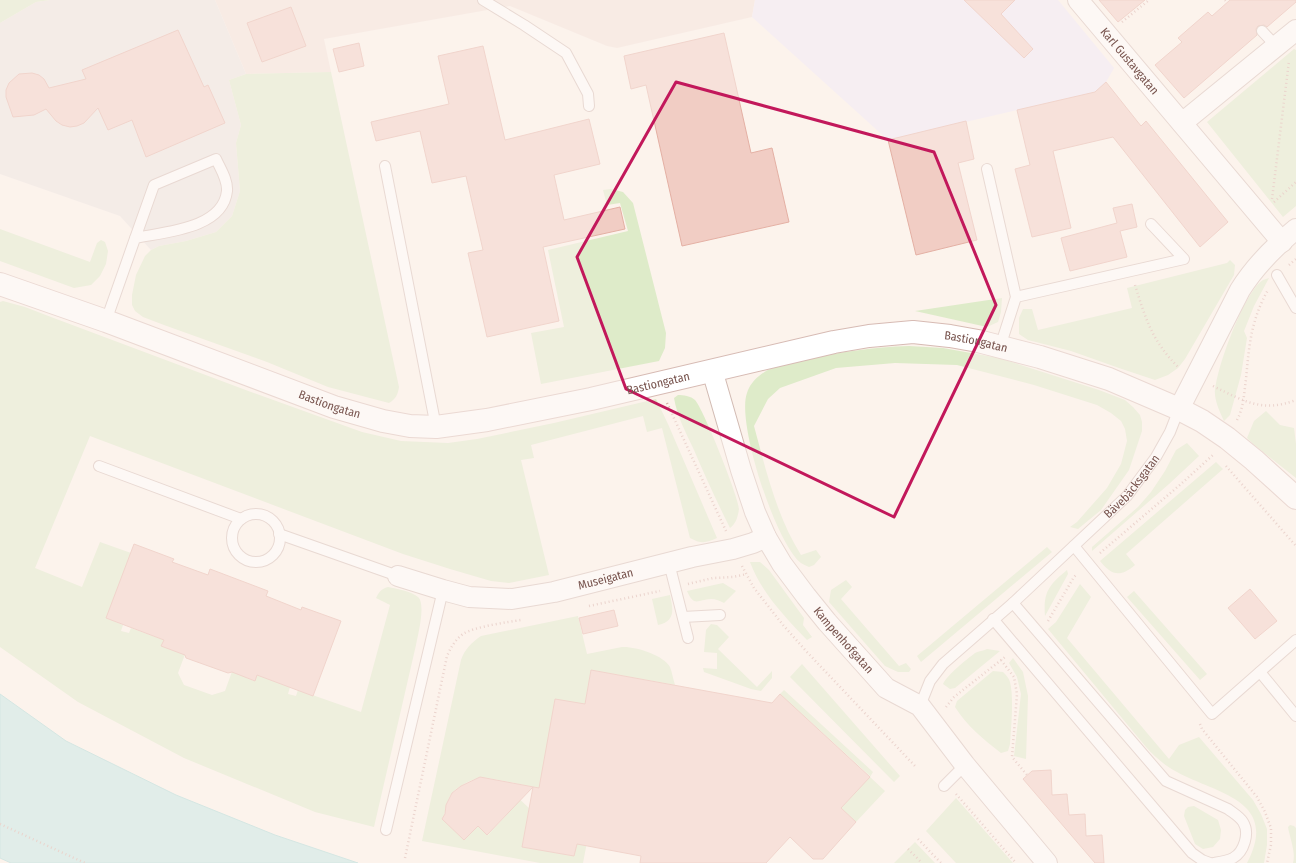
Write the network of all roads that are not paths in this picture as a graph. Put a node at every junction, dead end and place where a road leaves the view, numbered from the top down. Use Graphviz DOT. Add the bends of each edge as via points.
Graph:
graph roads {
  1 [pos="483,0"];
  2 [pos="1078,0"];
  3 [pos="1296,30"];
  4 [pos="1262,31"];
  5 [pos="1276,46"];
  6 [pos="589,106"];
  7 [pos="1182,123"];
  8 [pos="385,166"];
  9 [pos="987,169"];
  10 [pos="1151,224"];
  11 [pos="1289,236"];
  12 [pos="135,238"];
  13 [pos="1277,275"];
  14 [pos="0,284"];
  15 [pos="1016,297"];
  16 [pos="1296,308"];
  17 [pos="106,322"];
  18 [pos="1000,347"];
  19 [pos="712,370"];
  20 [pos="1179,409"];
  21 [pos="436,427"];
  22 [pos="99,466"];
  23 [pos="1296,498"];
  24 [pos="241,519"];
  25 [pos="280,534"];
  26 [pos="766,536"];
  27 [pos="1074,546"];
  28 [pos="669,563"];
  29 [pos="398,576"];
  30 [pos="443,590"];
  31 [pos="1013,603"];
  32 [pos="720,615"];
  33 [pos="683,617"];
  34 [pos="993,619"];
  35 [pos="688,638"];
  36 [pos="1296,640"];
  37 [pos="1260,672"];
  38 [pos="920,706"];
  39 [pos="1296,716"];
  40 [pos="965,765"];
  41 [pos="945,785"];
  42 [pos="386,830"];
  43 [pos="1046,863"];
  44 [pos="1210,863"];
  45 [pos="1214,863"];
  1 -- 6 [label="lane" via="566,53 588,94"];
  2 -- 7 [label="street, Karl Gustavgatan"];
  3 -- 5 [label="street"];
  4 -- 5 [label="lane"];
  5 -- 7 [label="street"];
  7 -- 11 [label="street, Karl Gustavgatan"];
  8 -- 21 [label="lane"];
  9 -- 15 [label="lane"];
  10 -- 15 [label="lane" via="1184,259"];
  11 -- 20 [label="street, Bävebäcksgatan" via="1252,272 1240,290"];
  12 -- 12 [label="lane" via="154,185 216,159 224,175 227,189 224,203 216,214 203,222 184,228"];
  12 -- 17 [label="lane"];
  13 -- 16 [label="lane"];
  14 -- 17 [label="main road, Bastiongatan"];
  15 -- 18 [label="lane"];
  17 -- 21 [label="main road, Bastiongatan" via="334,407 383,421"];
  18 -- 19 [label="main road, Bastiongatan" via="950,336 913,332 834,342"];
  18 -- 20 [label="main road, Bastiongatan" via="1109,379"];
  19 -- 21 [label="main road, Bastiongatan" via="510,416"];
  19 -- 26 [label="street, Kampenhofgatan" via="741,470"];
  20 -- 23 [label="main road, Bastiongatan" via="1202,420 1227,438"];
  20 -- 27 [label="lane, Bävebäcksgatan" via="1170,432 1143,476 1127,496"];
  22 -- 24 [label="lane"];
  24 -- 25 [label="lane" via="248,515 264,515 277,526"];
  24 -- 25 [label="lane" via="236,525 232,541 235,549 248,560 256,562 271,556 277,550"];
  25 -- 29 [label="lane"];
  26 -- 28 [label="street, Museigatan" via="733,549"];
  26 -- 38 [label="street, Kampenhofgatan" via="774,552 806,596 876,677 886,688"];
  27 -- 31 [label="lane, Bävebäcksgatan"];
  27 -- 37 [label="lane" via="1212,714"];
  28 -- 30 [label="street, Museigatan" via="554,592 512,599 469,597"];
  28 -- 33 [label="lane"];
  29 -- 30 [label="street, Museigatan"];
  30 -- 42 [label="lane"];
  31 -- 34 [label="lane, Bävebäcksgatan"];
  31 -- 45 [label="lane" via="1166,781 1228,809 1243,821 1246,835 1240,851 1233,858"];
  32 -- 33 [label="lane"];
  33 -- 35 [label="lane"];
  34 -- 38 [label="lane, Bävebäcksgatan" via="943,664 930,680"];
  34 -- 44 [label="lane" via="1192,853"];
  36 -- 37 [label="lane"];
  37 -- 39 [label="lane"];
  38 -- 40 [label="street, Kampenhofgatan"];
  40 -- 41 [label="lane"];
  40 -- 43 [label="street, Kampenhofgatan"];
}
